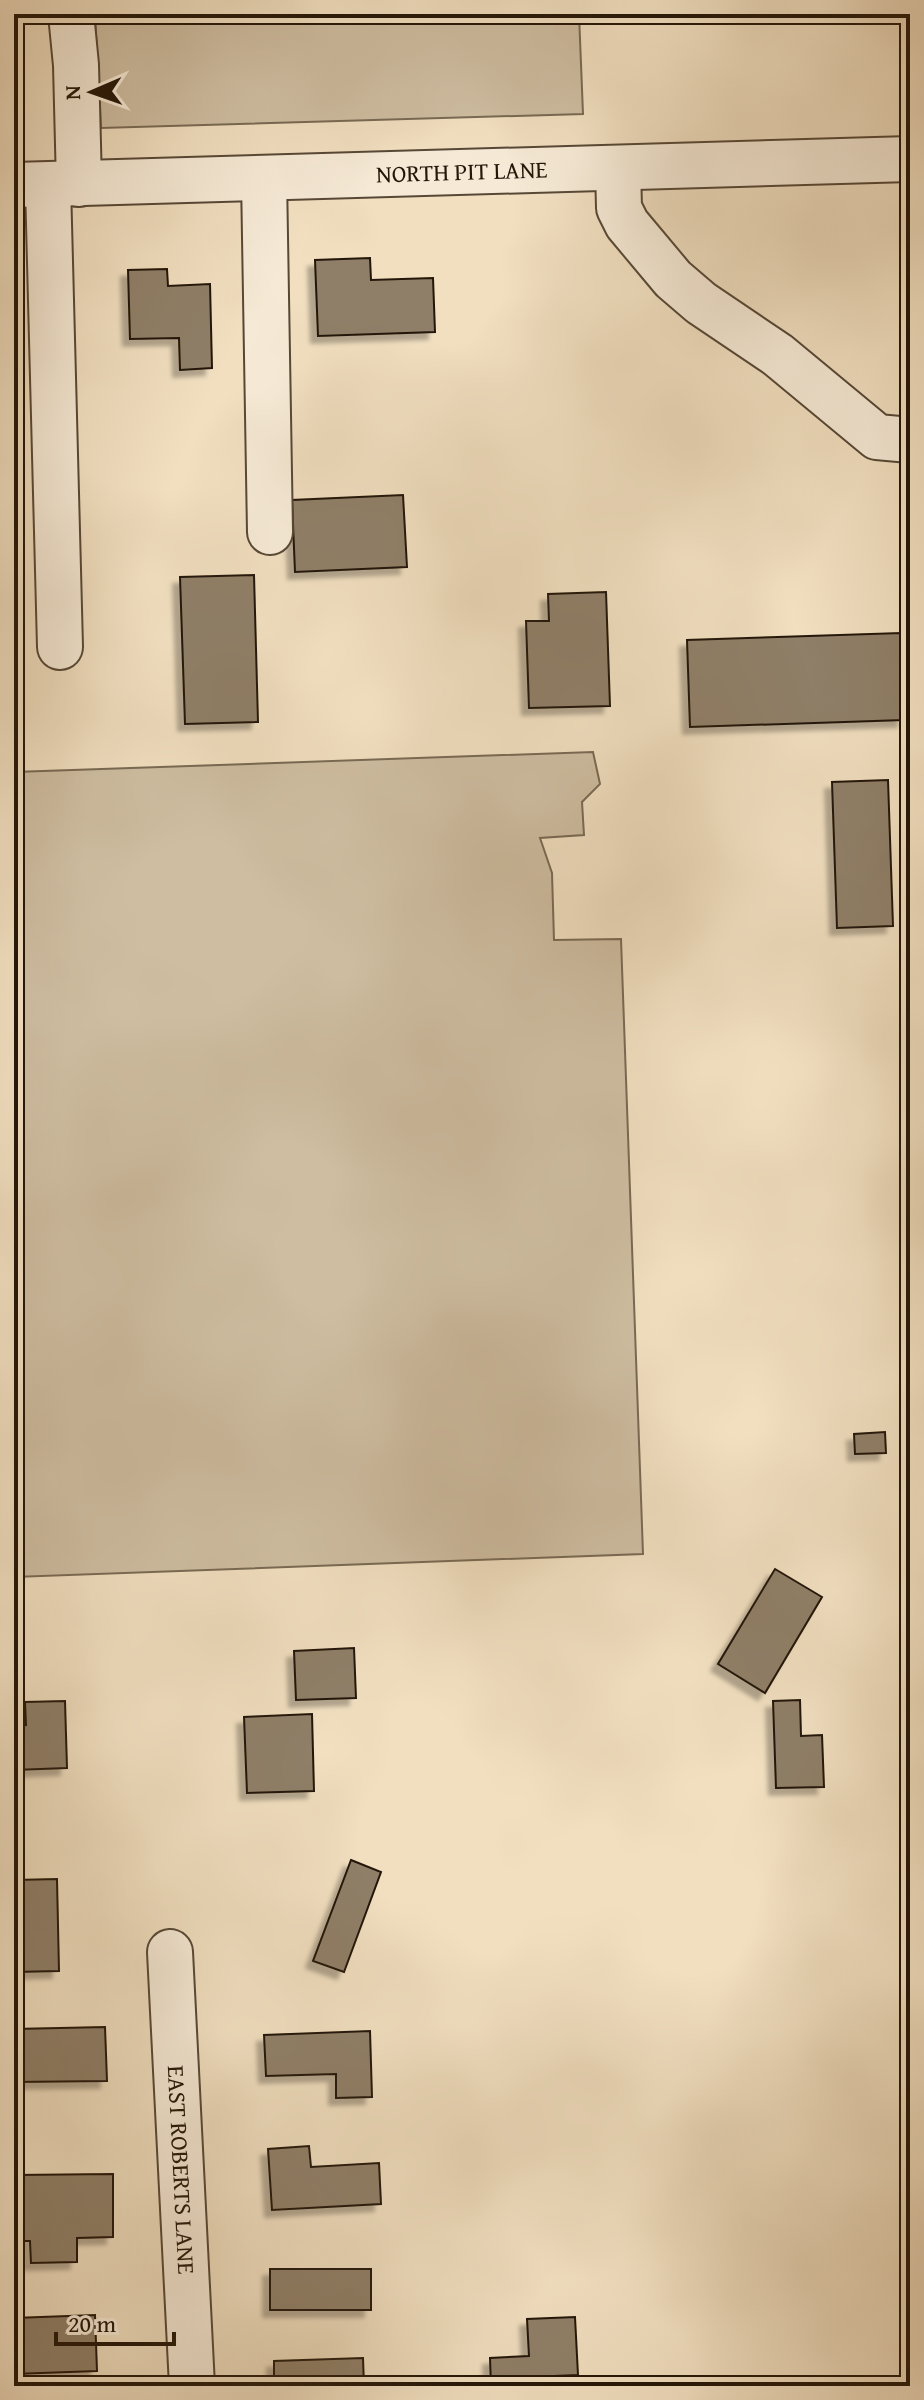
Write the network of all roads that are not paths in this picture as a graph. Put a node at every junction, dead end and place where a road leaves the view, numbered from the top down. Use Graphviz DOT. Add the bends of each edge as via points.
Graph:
graph roads {
  1 [pos="71,14"];
  2 [pos="910,159"];
  3 [pos="618,168"];
  4 [pos="264,178"];
  5 [pos="47,185"];
  6 [pos="910,440"];
  7 [pos="270,532"];
  8 [pos="60,647"];
  9 [pos="170,1952"];
  10 [pos="192,2386"];
  1 -- 5 [label="street" via="76,65"];
  2 -- 3 [label="street, NORTH PIT LANE"];
  3 -- 4 [label="street, NORTH PIT LANE"];
  3 -- 6 [label="street" via="619,208 673,279 778,355 877,437"];
  4 -- 5 [label="street, NORTH PIT LANE"];
  4 -- 7 [label="street"];
  5 -- 8 [label="street"];
  9 -- 10 [label="street, EAST ROBERTS LANE"];
}
